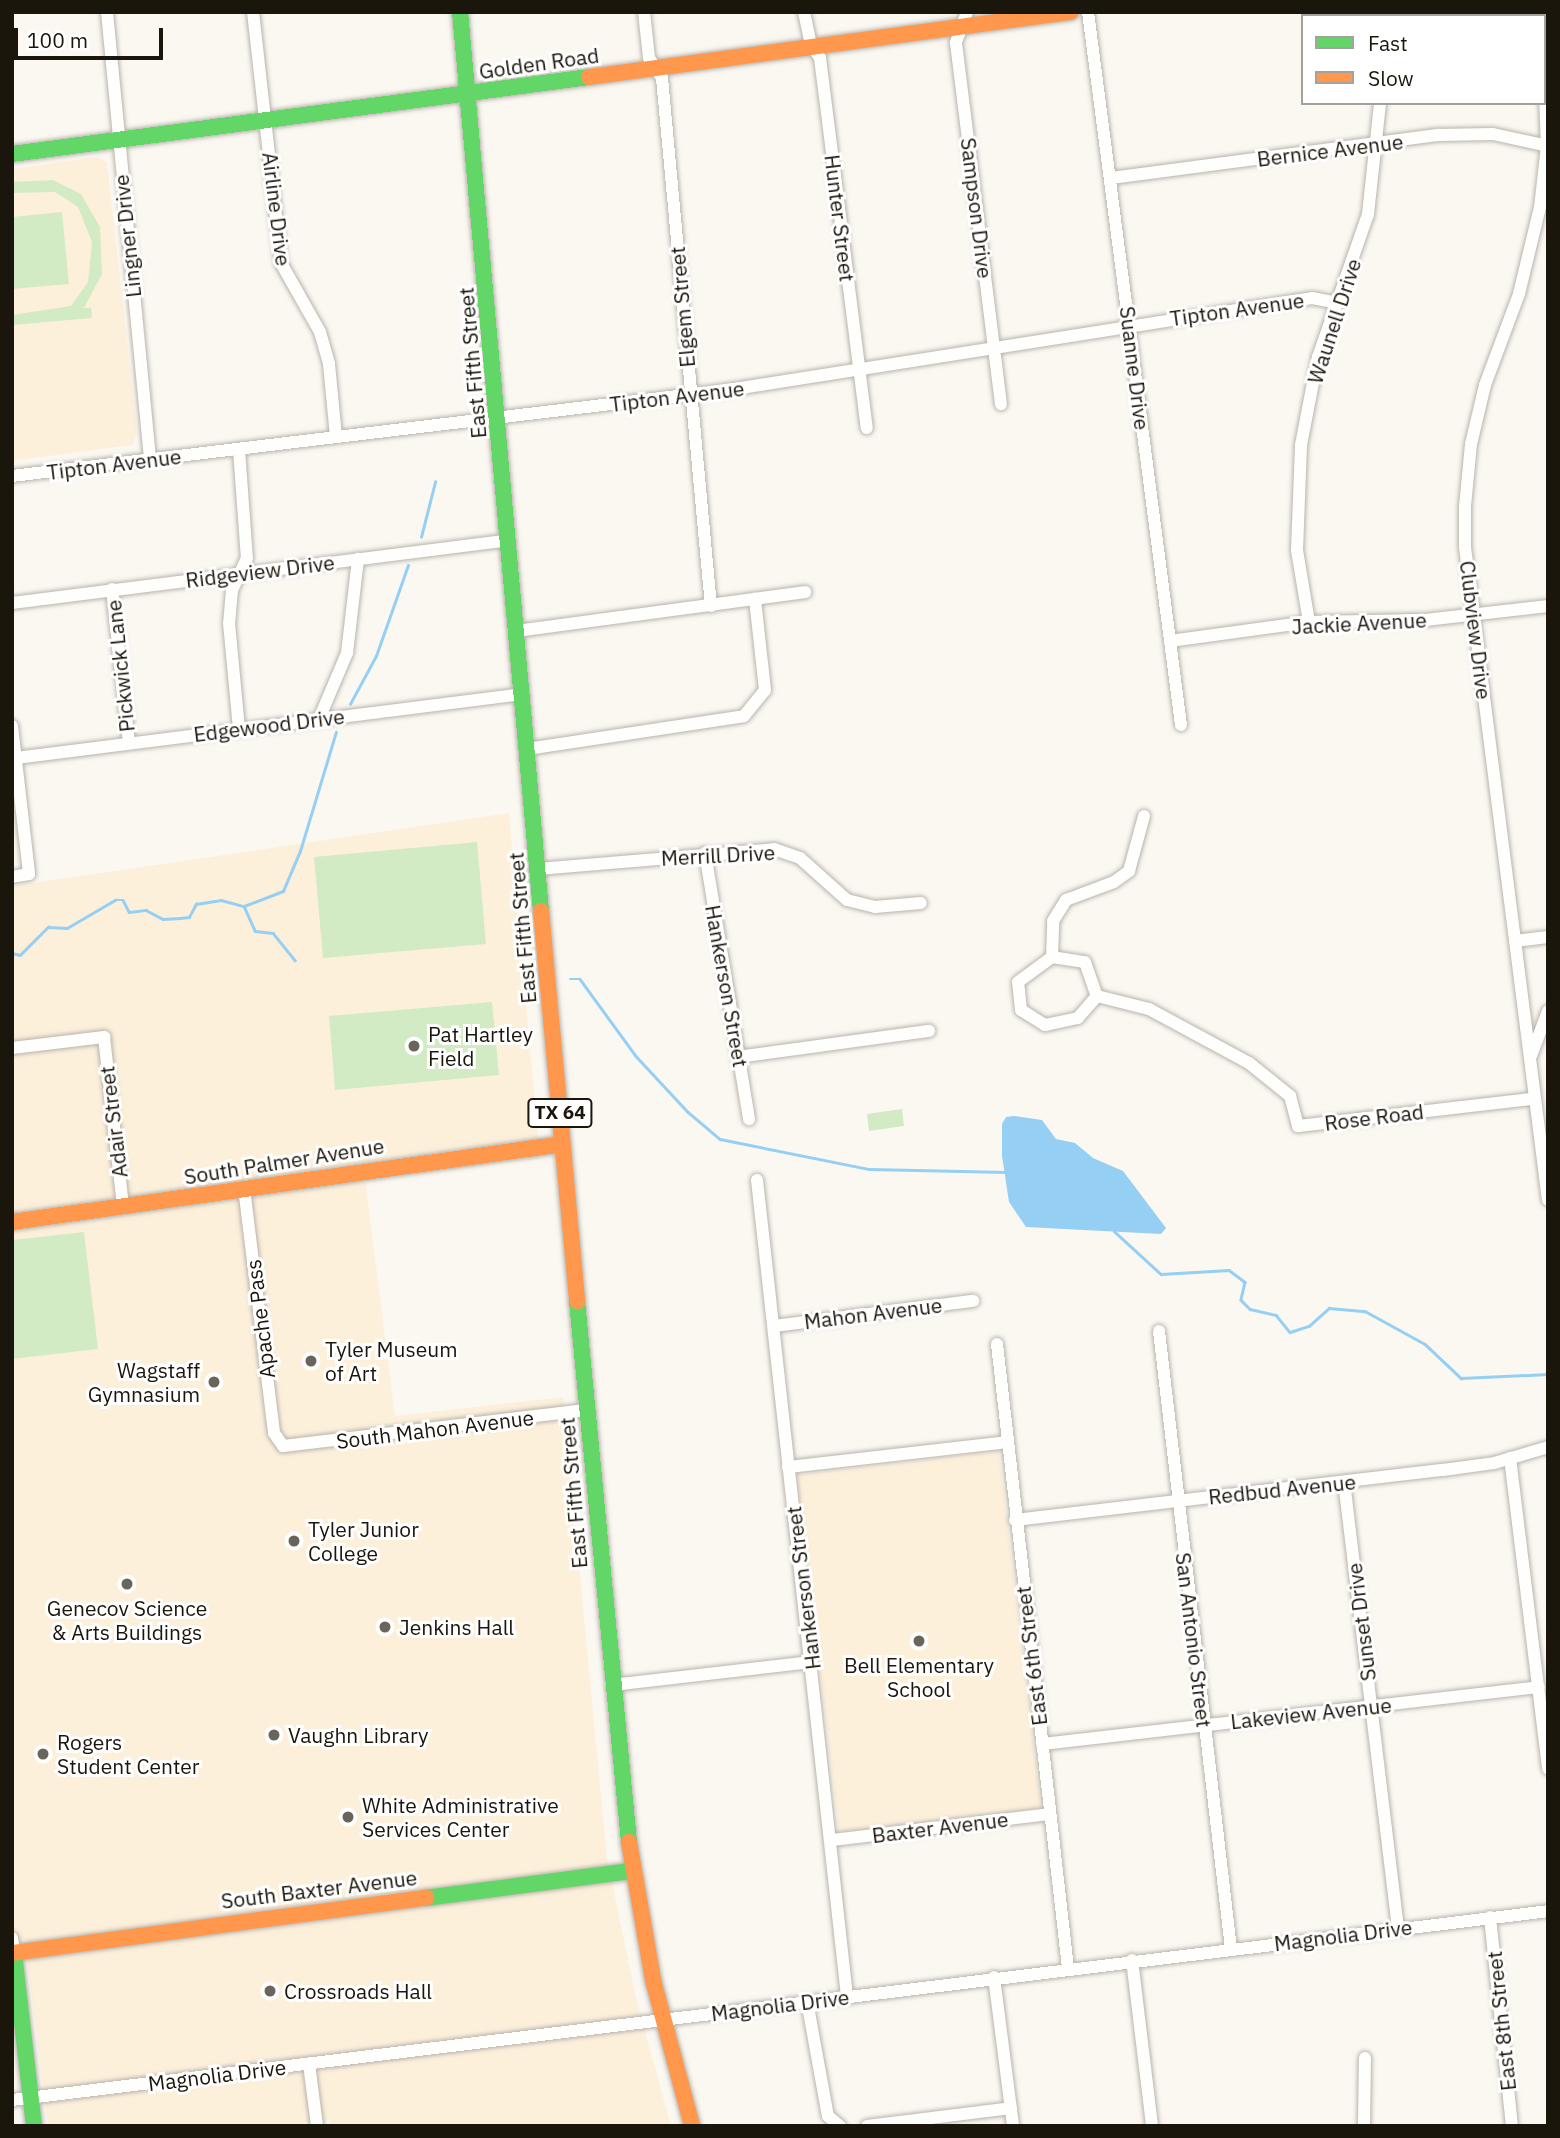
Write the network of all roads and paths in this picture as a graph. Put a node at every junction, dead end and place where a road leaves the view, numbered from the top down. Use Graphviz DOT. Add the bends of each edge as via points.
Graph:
graph roads {
  1 [pos="107,12"];
  2 [pos="253,12"];
  3 [pos="460,12"];
  4 [pos="644,12"];
  5 [pos="804,12"];
  6 [pos="1071,12"];
  7 [pos="1088,12"];
  8 [pos="965,19"];
  9 [pos="811,45"];
  10 [pos="655,69"];
  11 [pos="468,93"];
  12 [pos="1380,105"];
  13 [pos="1545,105"];
  14 [pos="267,118"];
  15 [pos="116,139"];
  16 [pos="1378,145"];
  17 [pos="1547,146"];
  18 [pos="12,154"];
  19 [pos="1111,178"];
  20 [pos="1338,303"];
  21 [pos="1130,325"];
  22 [pos="994,348"];
  23 [pos="860,371"];
  24 [pos="689,394"];
  25 [pos="1002,404"];
  26 [pos="498,417"];
  27 [pos="867,428"];
  28 [pos="336,436"];
  29 [pos="239,450"];
  30 [pos="150,459"];
  31 [pos="12,476"];
  32 [pos="508,540"];
  33 [pos="358,559"];
  34 [pos="239,572"];
  35 [pos="112,589"];
  36 [pos="805,593"];
  37 [pos="755,599"];
  38 [pos="12,603"];
  39 [pos="711,606"];
  40 [pos="1548,606"];
  41 [pos="1475,615"];
  42 [pos="1309,622"];
  43 [pos="517,631"];
  44 [pos="1170,641"];
  45 [pos="523,694"];
  46 [pos="319,719"];
  47 [pos="1181,725"];
  48 [pos="12,726"];
  49 [pos="239,729"];
  50 [pos="129,743"];
  51 [pos="527,749"];
  52 [pos="16,758"];
  53 [pos="1143,816"];
  54 [pos="705,853"];
  55 [pos="538,869"];
  56 [pos="12,877"];
  57 [pos="921,903"];
  58 [pos="1548,937"];
  59 [pos="1515,941"];
  60 [pos="1052,957"];
  61 [pos="1097,996"];
  62 [pos="1548,1011"];
  63 [pos="929,1031"];
  64 [pos="12,1048"];
  65 [pos="738,1057"];
  66 [pos="1529,1064"];
  67 [pos="1533,1099"];
  68 [pos="1536,1114"];
  69 [pos="749,1119"];
  70 [pos="1548,1139"];
  71 [pos="562,1144"];
  72 [pos="757,1180"];
  73 [pos="244,1188"];
  74 [pos="1548,1200"];
  75 [pos="123,1207"];
  76 [pos="12,1222"];
  77 [pos="973,1301"];
  78 [pos="774,1326"];
  79 [pos="1159,1331"];
  80 [pos="997,1344"];
  81 [pos="586,1410"];
  82 [pos="1007,1442"];
  83 [pos="284,1446"];
  84 [pos="1548,1447"];
  85 [pos="1510,1458"];
  86 [pos="789,1467"];
  87 [pos="1344,1482"];
  88 [pos="1177,1501"];
  89 [pos="1015,1520"];
  90 [pos="812,1662"];
  91 [pos="612,1685"];
  92 [pos="1539,1687"];
  93 [pos="1371,1707"];
  94 [pos="1205,1725"];
  95 [pos="1042,1744"];
  96 [pos="1548,1769"];
  97 [pos="1049,1814"];
  98 [pos="832,1840"];
  99 [pos="632,1871"];
  100 [pos="1548,1911"];
  101 [pos="1490,1917"];
  102 [pos="1398,1929"];
  103 [pos="13,1948"];
  104 [pos="1231,1949"];
  105 [pos="1132,1960"];
  106 [pos="1069,1968"];
  107 [pos="994,1978"];
  108 [pos="847,1996"];
  109 [pos="807,2001"];
  110 [pos="662,2020"];
  111 [pos="1365,2058"];
  112 [pos="309,2064"];
  113 [pos="30,2097"];
  114 [pos="12,2100"];
  115 [pos="1011,2108"];
  116 [pos="34,2126"];
  117 [pos="317,2126"];
  118 [pos="692,2126"];
  119 [pos="840,2126"];
  120 [pos="867,2126"];
  121 [pos="1013,2126"];
  122 [pos="1152,2126"];
  123 [pos="1364,2126"];
  124 [pos="1512,2126"];
  1 -- 15 [label="street, Lingner Drive"];
  2 -- 14 [label="street, Airline Drive"];
  3 -- 11 [label="street, East Fifth Street / TX 64"];
  4 -- 10 [label="street, Elgem Street"];
  5 -- 9 [label="street, Hunter Street"];
  6 -- 8 [label="street, Golden Road"];
  7 -- 19 [label="street, Suanne Drive"];
  8 -- 9 [label="street, Golden Road"];
  8 -- 22 [label="street, Sampson Drive" via="956,43"];
  9 -- 10 [label="street, Golden Road"];
  9 -- 23 [label="street, Hunter Street" via="820,58"];
  10 -- 11 [label="street, Golden Road"];
  10 -- 24 [label="street, Elgem Street" via="662,78"];
  11 -- 14 [label="street, Golden Road"];
  11 -- 26 [label="street, East Fifth Street / TX 64"];
  12 -- 16 [label="street, Waunell Drive"];
  13 -- 17 [label="street, Clubview Drive"];
  14 -- 15 [label="street, Golden Road"];
  14 -- 28 [label="street, Airline Drive" via="281,262 324,344"];
  15 -- 18 [label="street, Golden Road"];
  15 -- 30 [label="street, Lingner Drive"];
  16 -- 17 [label="street, Bernice Avenue" via="1471,133 1527,139"];
  16 -- 19 [label="street, Bernice Avenue"];
  16 -- 20 [label="street, Waunell Drive" via="1368,214"];
  17 -- 41 [label="street, Clubview Drive" via="1531,250 1485,385 1471,444 1465,547"];
  19 -- 21 [label="street, Suanne Drive"];
  20 -- 21 [label="street, Tipton Avenue" via="1312,298"];
  20 -- 42 [label="street, Waunell Drive" via="1318,356 1297,477 1297,550"];
  21 -- 22 [label="street, Tipton Avenue"];
  21 -- 44 [label="street, Suanne Drive"];
  22 -- 23 [label="street, Tipton Avenue"];
  22 -- 25 [label="street, Sampson Drive"];
  23 -- 24 [label="street, Tipton Avenue"];
  23 -- 27 [label="street, Hunter Street"];
  24 -- 26 [label="street, Tipton Avenue"];
  24 -- 39 [label="street, Elgem Street"];
  26 -- 28 [label="street, Tipton Avenue"];
  26 -- 32 [label="street, East Fifth Street / TX 64"];
  28 -- 29 [label="street, Tipton Avenue"];
  29 -- 30 [label="street, Tipton Avenue"];
  29 -- 34 [label="street" via="247,558"];
  30 -- 31 [label="street, Tipton Avenue"];
  32 -- 33 [label="street, Ridgeview Drive"];
  32 -- 43 [label="street, East Fifth Street / TX 64"];
  33 -- 34 [label="street, Ridgeview Drive"];
  33 -- 46 [label="street" via="347,653"];
  34 -- 35 [label="street, Ridgeview Drive"];
  34 -- 49 [label="street" via="229,623"];
  35 -- 38 [label="street, Ridgeview Drive"];
  35 -- 50 [label="street, Pickwick Lane"];
  36 -- 37 [label="street"];
  37 -- 39 [label="street"];
  37 -- 51 [label="street" via="765,690 754,710 744,716"];
  39 -- 43 [label="street"];
  40 -- 41 [label="street, Jackie Avenue"];
  41 -- 42 [label="street, Jackie Avenue"];
  41 -- 59 [label="street, Clubview Drive"];
  42 -- 44 [label="street, Jackie Avenue"];
  43 -- 45 [label="street, East Fifth Street / TX 64"];
  44 -- 47 [label="street, Suanne Drive"];
  45 -- 46 [label="street, Edgewood Drive"];
  45 -- 51 [label="street, East Fifth Street / TX 64"];
  46 -- 49 [label="street, Edgewood Drive"];
  48 -- 52 [label="street"];
  49 -- 50 [label="street, Edgewood Drive"];
  50 -- 52 [label="street, Edgewood Drive"];
  51 -- 55 [label="street, East Fifth Street / TX 64"];
  52 -- 56 [label="street" via="29,874"];
  53 -- 60 [label="street" via="1129,871 1114,882 1076,894 1059,910 1051,930"];
  54 -- 55 [label="street, Merrill Drive"];
  54 -- 57 [label="street, Merrill Drive" via="786,852 800,858 848,901 874,907"];
  54 -- 65 [label="street, Hankerson Street"];
  55 -- 71 [label="street, East Fifth Street / TX 64"];
  58 -- 59 [label="street"];
  59 -- 66 [label="street, Clubview Drive"];
  60 -- 61 [label="street" via="1085,962"];
  60 -- 61 [label="street" via="1018,982 1018,1004 1031,1020 1045,1025 1071,1021 1088,1010"];
  61 -- 67 [label="street, Rose Road" via="1149,1009 1249,1063 1290,1096 1298,1126"];
  62 -- 66 [label="street"];
  63 -- 65 [label="street"];
  64 -- 75 [label="street, Adair Street" via="104,1037"];
  65 -- 69 [label="street, Hankerson Street"];
  66 -- 67 [label="street, Clubview Drive"];
  67 -- 68 [label="street, Clubview Drive"];
  68 -- 70 [label="street"];
  68 -- 74 [label="street, Clubview Drive"];
  71 -- 73 [label="street, South Palmer Avenue"];
  71 -- 81 [label="street, East Fifth Street / TX 64"];
  72 -- 78 [label="street, Hankerson Street"];
  73 -- 75 [label="street, South Palmer Avenue"];
  73 -- 83 [label="street, Apache Pass" via="274,1433"];
  75 -- 76 [label="street, South Palmer Avenue"];
  77 -- 78 [label="street, Mahon Avenue"];
  78 -- 86 [label="street, Hankerson Street"];
  79 -- 88 [label="street, San Antonio Street"];
  80 -- 82 [label="street, East 6th Street"];
  81 -- 83 [label="street, South Mahon Avenue"];
  81 -- 91 [label="street, East Fifth Street / TX 64"];
  82 -- 86 [label="street"];
  82 -- 89 [label="street, East 6th Street"];
  84 -- 85 [label="street, Redbud Avenue"];
  85 -- 87 [label="street, Redbud Avenue"];
  85 -- 92 [label="street"];
  86 -- 90 [label="street, Hankerson Street"];
  87 -- 88 [label="street, Redbud Avenue"];
  87 -- 93 [label="street, Sunset Drive"];
  88 -- 89 [label="street, Redbud Avenue"];
  88 -- 94 [label="street, San Antonio Street"];
  89 -- 95 [label="street, East 6th Street"];
  90 -- 91 [label="street"];
  90 -- 98 [label="street, Hankerson Street"];
  91 -- 99 [label="street, East Fifth Street / TX 64"];
  92 -- 93 [label="street, Lakeview Avenue"];
  92 -- 96 [label="street"];
  93 -- 94 [label="street, Lakeview Avenue"];
  93 -- 102 [label="street, Sunset Drive"];
  94 -- 95 [label="street, Lakeview Avenue"];
  94 -- 104 [label="street, San Antonio Street"];
  95 -- 97 [label="street, East 6th Street"];
  97 -- 98 [label="street, Baxter Avenue"];
  97 -- 106 [label="street, East 6th Street"];
  98 -- 108 [label="street, Hankerson Street"];
  99 -- 103 [label="street, South Baxter Avenue"];
  99 -- 110 [label="street, East Fifth Street / TX 64"];
  100 -- 101 [label="street, Magnolia Drive"];
  101 -- 102 [label="street, Magnolia Drive"];
  101 -- 124 [label="street, East 8th Street"];
  102 -- 104 [label="street, Magnolia Drive"];
  103 -- 113 [label="street"];
  104 -- 105 [label="street, Magnolia Drive"];
  105 -- 106 [label="street, Magnolia Drive"];
  105 -- 122 [label="street"];
  106 -- 107 [label="street, Magnolia Drive"];
  107 -- 108 [label="street, Magnolia Drive"];
  107 -- 115 [label="street"];
  108 -- 109 [label="street, Magnolia Drive"];
  109 -- 110 [label="street, Magnolia Drive"];
  109 -- 119 [label="street" via="828,2116"];
  110 -- 112 [label="street, Magnolia Drive"];
  110 -- 118 [label="street, East Fifth Street / TX 64"];
  111 -- 123 [label="street"];
  112 -- 113 [label="street, Magnolia Drive"];
  112 -- 117 [label="street"];
  113 -- 114 [label="street, Magnolia Drive"];
  113 -- 116 [label="street"];
  115 -- 120 [label="street"];
  115 -- 121 [label="street"];
}
